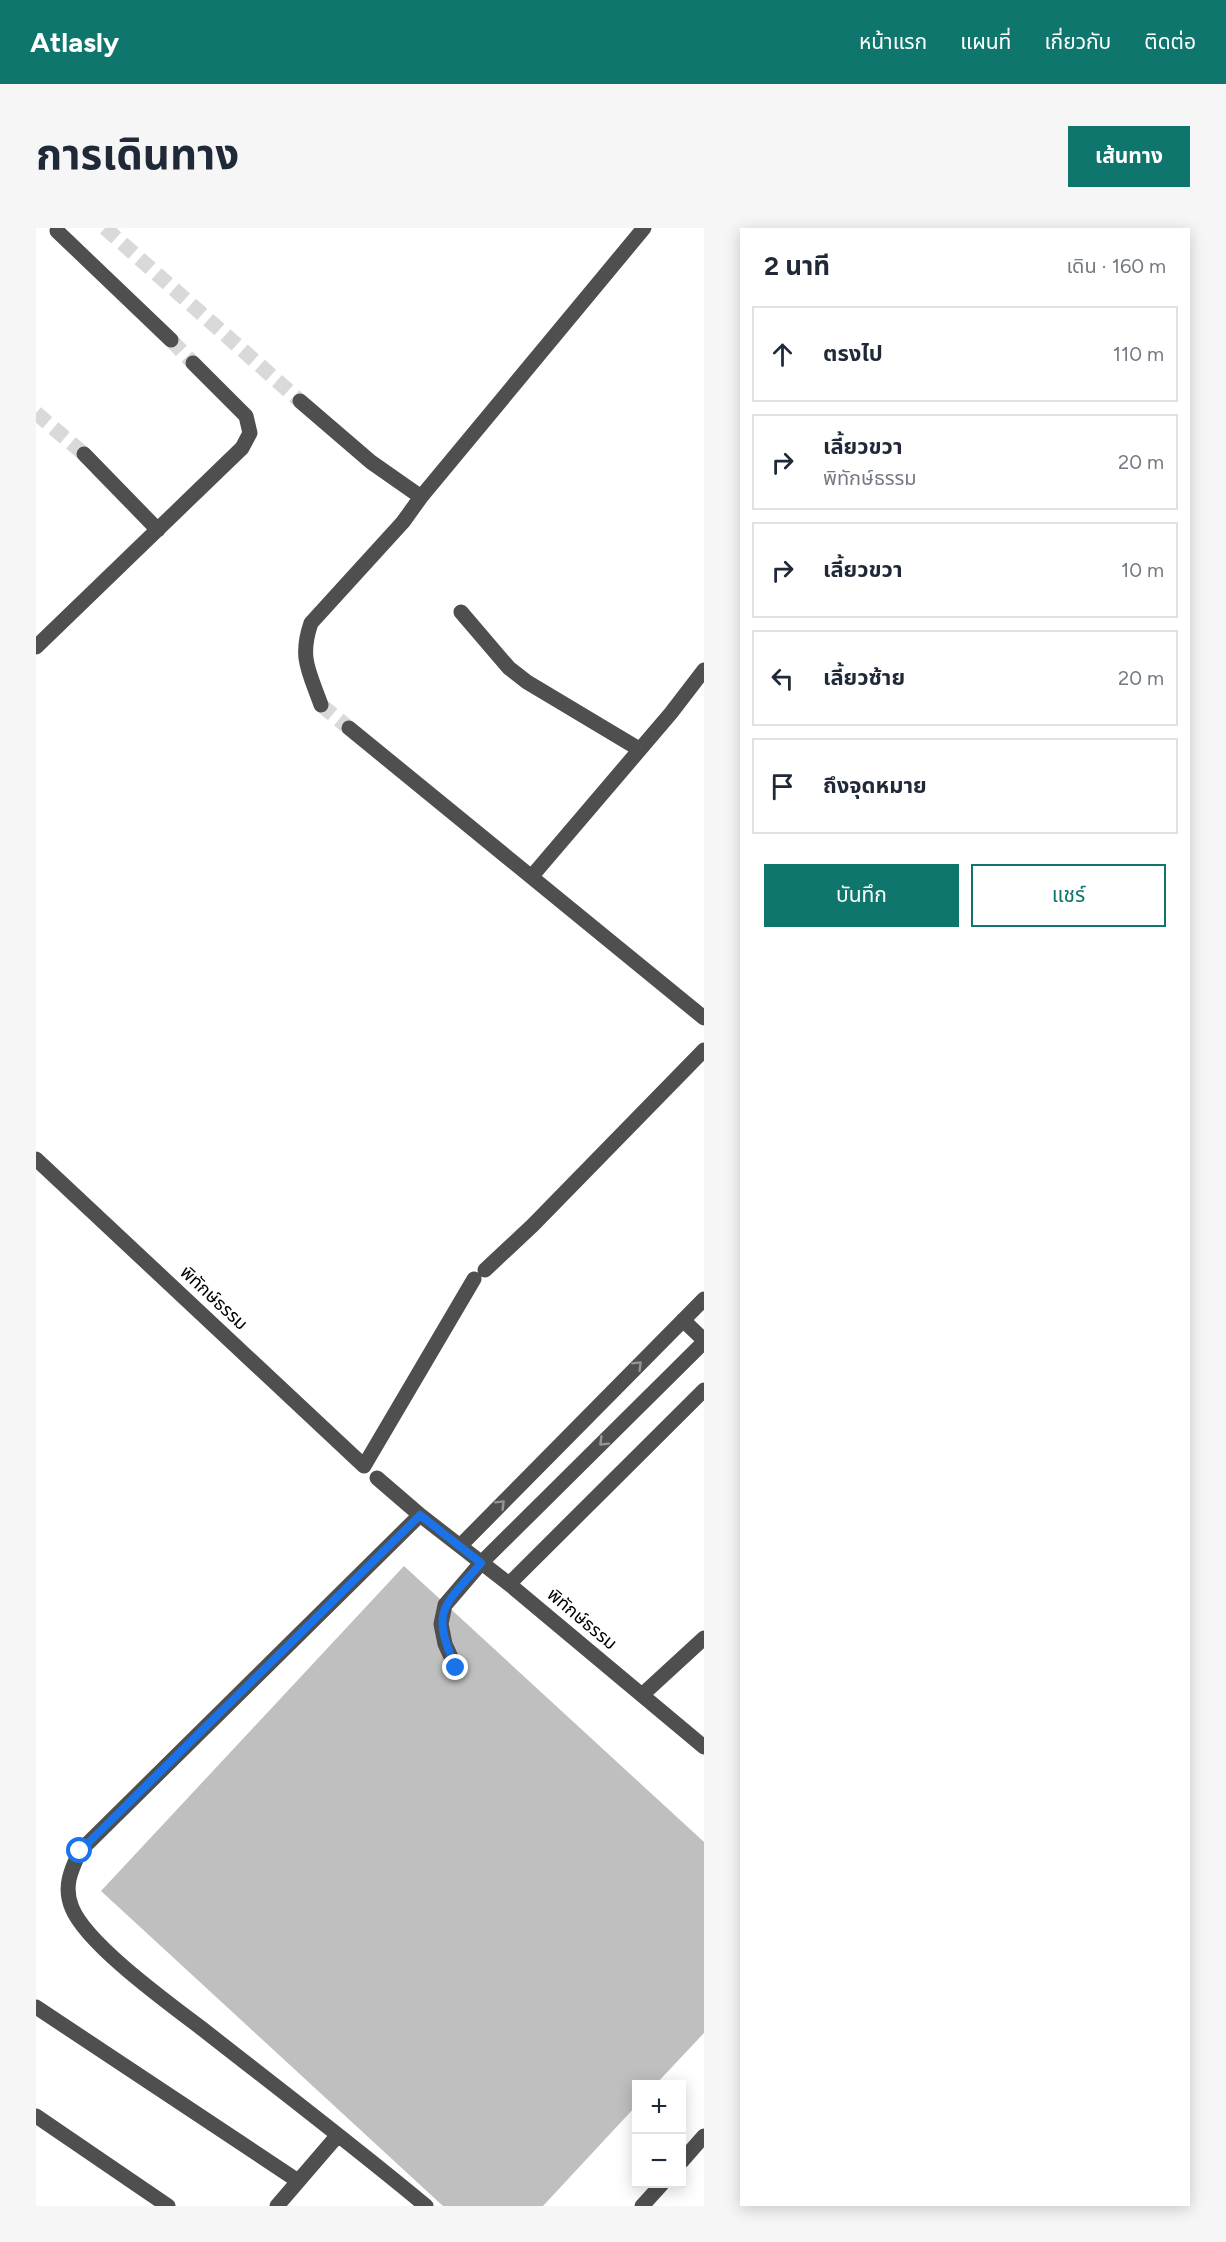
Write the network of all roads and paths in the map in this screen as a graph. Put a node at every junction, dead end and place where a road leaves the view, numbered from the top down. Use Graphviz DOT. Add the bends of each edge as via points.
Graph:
graph roads {
  1 [pos="644,228"];
  2 [pos="57,231"];
  3 [pos="171,340"];
  4 [pos="193,363"];
  5 [pos="300,401"];
  6 [pos="84,454"];
  7 [pos="422,497"];
  8 [pos="158,530"];
  9 [pos="461,612"];
  10 [pos="36,647"];
  11 [pos="704,670"];
  12 [pos="321,705"];
  13 [pos="349,728"];
  14 [pos="639,749"];
  15 [pos="532,876"];
  16 [pos="704,1018"];
  17 [pos="704,1050"];
  18 [pos="36,1159"];
  19 [pos="704,1299"];
  20 [pos="683,1320"];
  21 [pos="704,1341"];
  22 [pos="704,1390"];
  23 [pos="377,1478"];
  24 [pos="420,1515"];
  25 [pos="460,1546"];
  26 [pos="481,1563"];
  27 [pos="509,1584"];
  28 [pos="704,1638"];
  29 [pos="456,1668"];
  30 [pos="642,1695"];
  31 [pos="704,1747"];
  32 [pos="36,2007"];
  33 [pos="36,2116"];
  34 [pos="338,2135"];
  35 [pos="704,2136"];
  36 [pos="686,2156"];
  37 [pos="298,2181"];
  38 [pos="658,2188"];
  39 [pos="168,2206"];
  40 [pos="277,2206"];
  41 [pos="426,2206"];
  42 [pos="642,2206"];
  1 -- 7 [label="street"];
  2 -- 3 [label="street"];
  4 -- 8 [label="street" via="246,416 250,433 242,448"];
  5 -- 7 [label="street" via="371,462"];
  6 -- 8 [label="street"];
  7 -- 12 [label="street" via="404,522 311,622 305,660"];
  8 -- 10 [label="street"];
  9 -- 14 [label="street" via="508,668"];
  11 -- 14 [label="street"];
  13 -- 15 [label="street"];
  14 -- 15 [label="street"];
  15 -- 16 [label="street"];
  17 -- 18 [label="street, พิทักษ์ธรรม" via="533,1225 479,1274 364,1466"];
  19 -- 20 [label="street"];
  20 -- 21 [label="street"];
  25 -- 20 [label="street, one-way"];
  21 -- 26 [label="street, one-way"];
  22 -- 27 [label="street"];
  23 -- 24 [label="street, พิทักษ์ธรรม"];
  24 -- 25 [label="street, พิทักษ์ธรรม"];
  24 -- 34 [label="street" via="80,1851 69,1874 67,1890 72,1908 108,1951"];
  25 -- 26 [label="street, พิทักษ์ธรรม"];
  26 -- 27 [label="street, พิทักษ์ธรรม"];
  26 -- 29 [label="street" via="445,1605 441,1624"];
  27 -- 30 [label="street, พิทักษ์ธรรม"];
  28 -- 30 [label="street"];
  30 -- 31 [label="street, พิทักษ์ธรรม"];
  32 -- 37 [label="street"];
  33 -- 39 [label="street"];
  34 -- 37 [label="street"];
  34 -- 41 [label="street"];
  35 -- 36 [label="street"];
  37 -- 40 [label="street"];
  38 -- 42 [label="street"];
}
